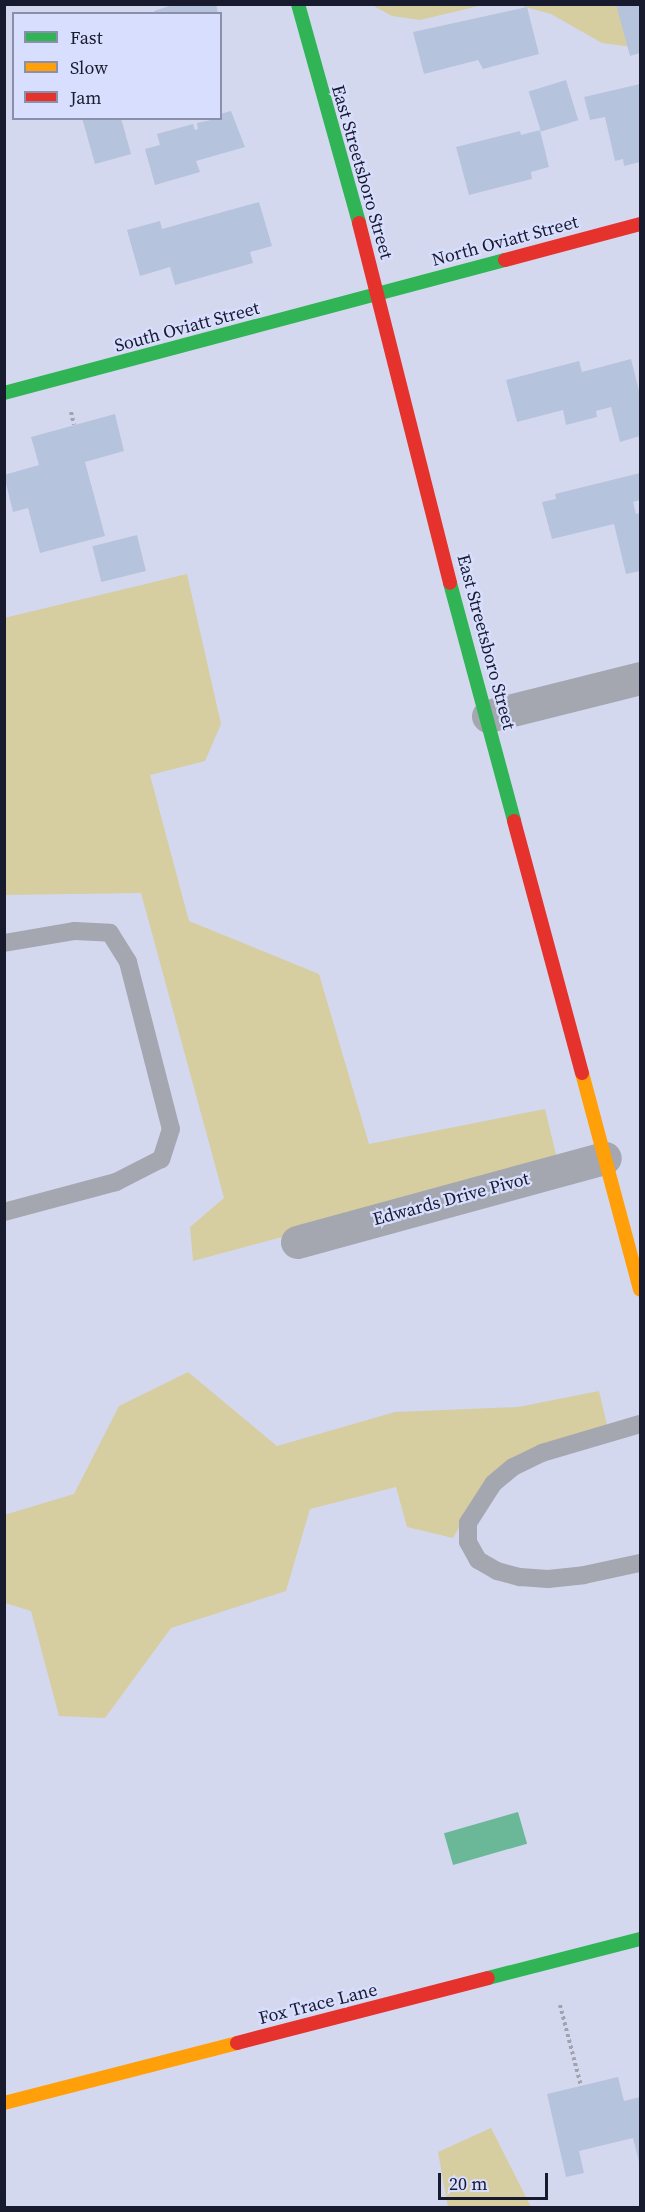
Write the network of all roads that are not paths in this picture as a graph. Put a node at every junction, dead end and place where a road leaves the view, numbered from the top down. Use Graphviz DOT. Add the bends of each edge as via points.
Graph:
graph roads {
  1 [pos="298,4"];
  2 [pos="640,224"];
  3 [pos="378,292"];
  4 [pos="4,393"];
  5 [pos="640,678"];
  6 [pos="488,716"];
  7 [pos="4,943"];
  8 [pos="605,1158"];
  9 [pos="4,1212"];
  10 [pos="297,1242"];
  11 [pos="640,1289"];
  12 [pos="640,1424"];
  13 [pos="640,1563"];
  14 [pos="640,1939"];
  15 [pos="4,2103"];
  1 -- 3 [label="main road, East Streetsboro Street"];
  2 -- 3 [label="main road, North Oviatt Street"];
  3 -- 4 [label="main road, South Oviatt Street"];
  3 -- 6 [label="main road, East Streetsboro Street" via="435,527"];
  5 -- 6 [label="street"];
  6 -- 8 [label="main road, East Streetsboro Street"];
  7 -- 9 [label="lane" via="75,931 110,933 128,962 171,1129 161,1159 116,1182"];
  8 -- 10 [label="street, Edwards Drive Pivot"];
  8 -- 11 [label="main road, East Streetsboro Street"];
  12 -- 13 [label="lane" via="542,1453 513,1467 493,1484 468,1522 468,1542 478,1560 497,1571 520,1576 575,1576"];
  14 -- 15 [label="main road, Fox Trace Lane"];
}
